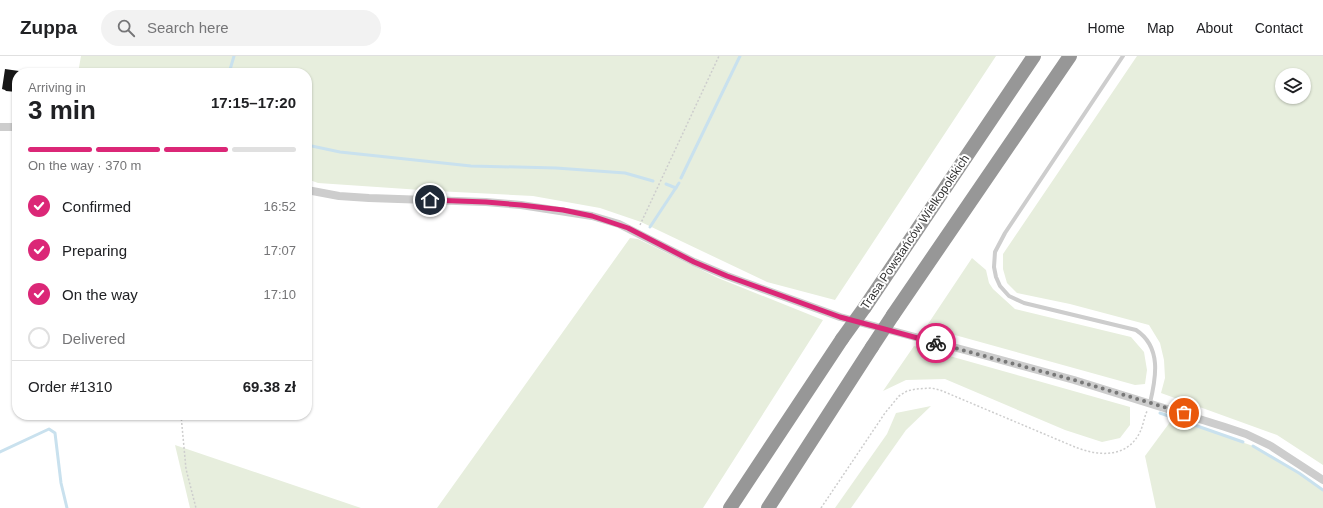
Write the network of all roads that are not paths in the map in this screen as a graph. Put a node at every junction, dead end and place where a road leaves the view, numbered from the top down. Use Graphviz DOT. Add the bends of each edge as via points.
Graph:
graph roads {
  1 [pos="1034,56"];
  2 [pos="1070,56"];
  3 [pos="1123,56"];
  4 [pos="12,126"];
  5 [pos="0,127"];
  6 [pos="312,191"];
  7 [pos="1150,403"];
  8 [pos="1323,480"];
  9 [pos="730,508"];
  10 [pos="768,508"];
  1 -- 9 [label="highway, Trasa Powstańców Wielkopolskich, bridge"];
  2 -- 10 [label="highway, bridge" via="893,315"];
  3 -- 7 [label="lane" via="1005,233 995,252 994,268 1000,286 1006,293 1024,303 1136,330 1142,334 1150,345 1155,361 1156,379"];
  4 -- 5 [label="street"];
  6 -- 7 [label="street" via="362,198 521,205 592,216 619,224 727,276 840,317"];
  7 -- 8 [label="street" via="1246,434 1271,446"];
}
